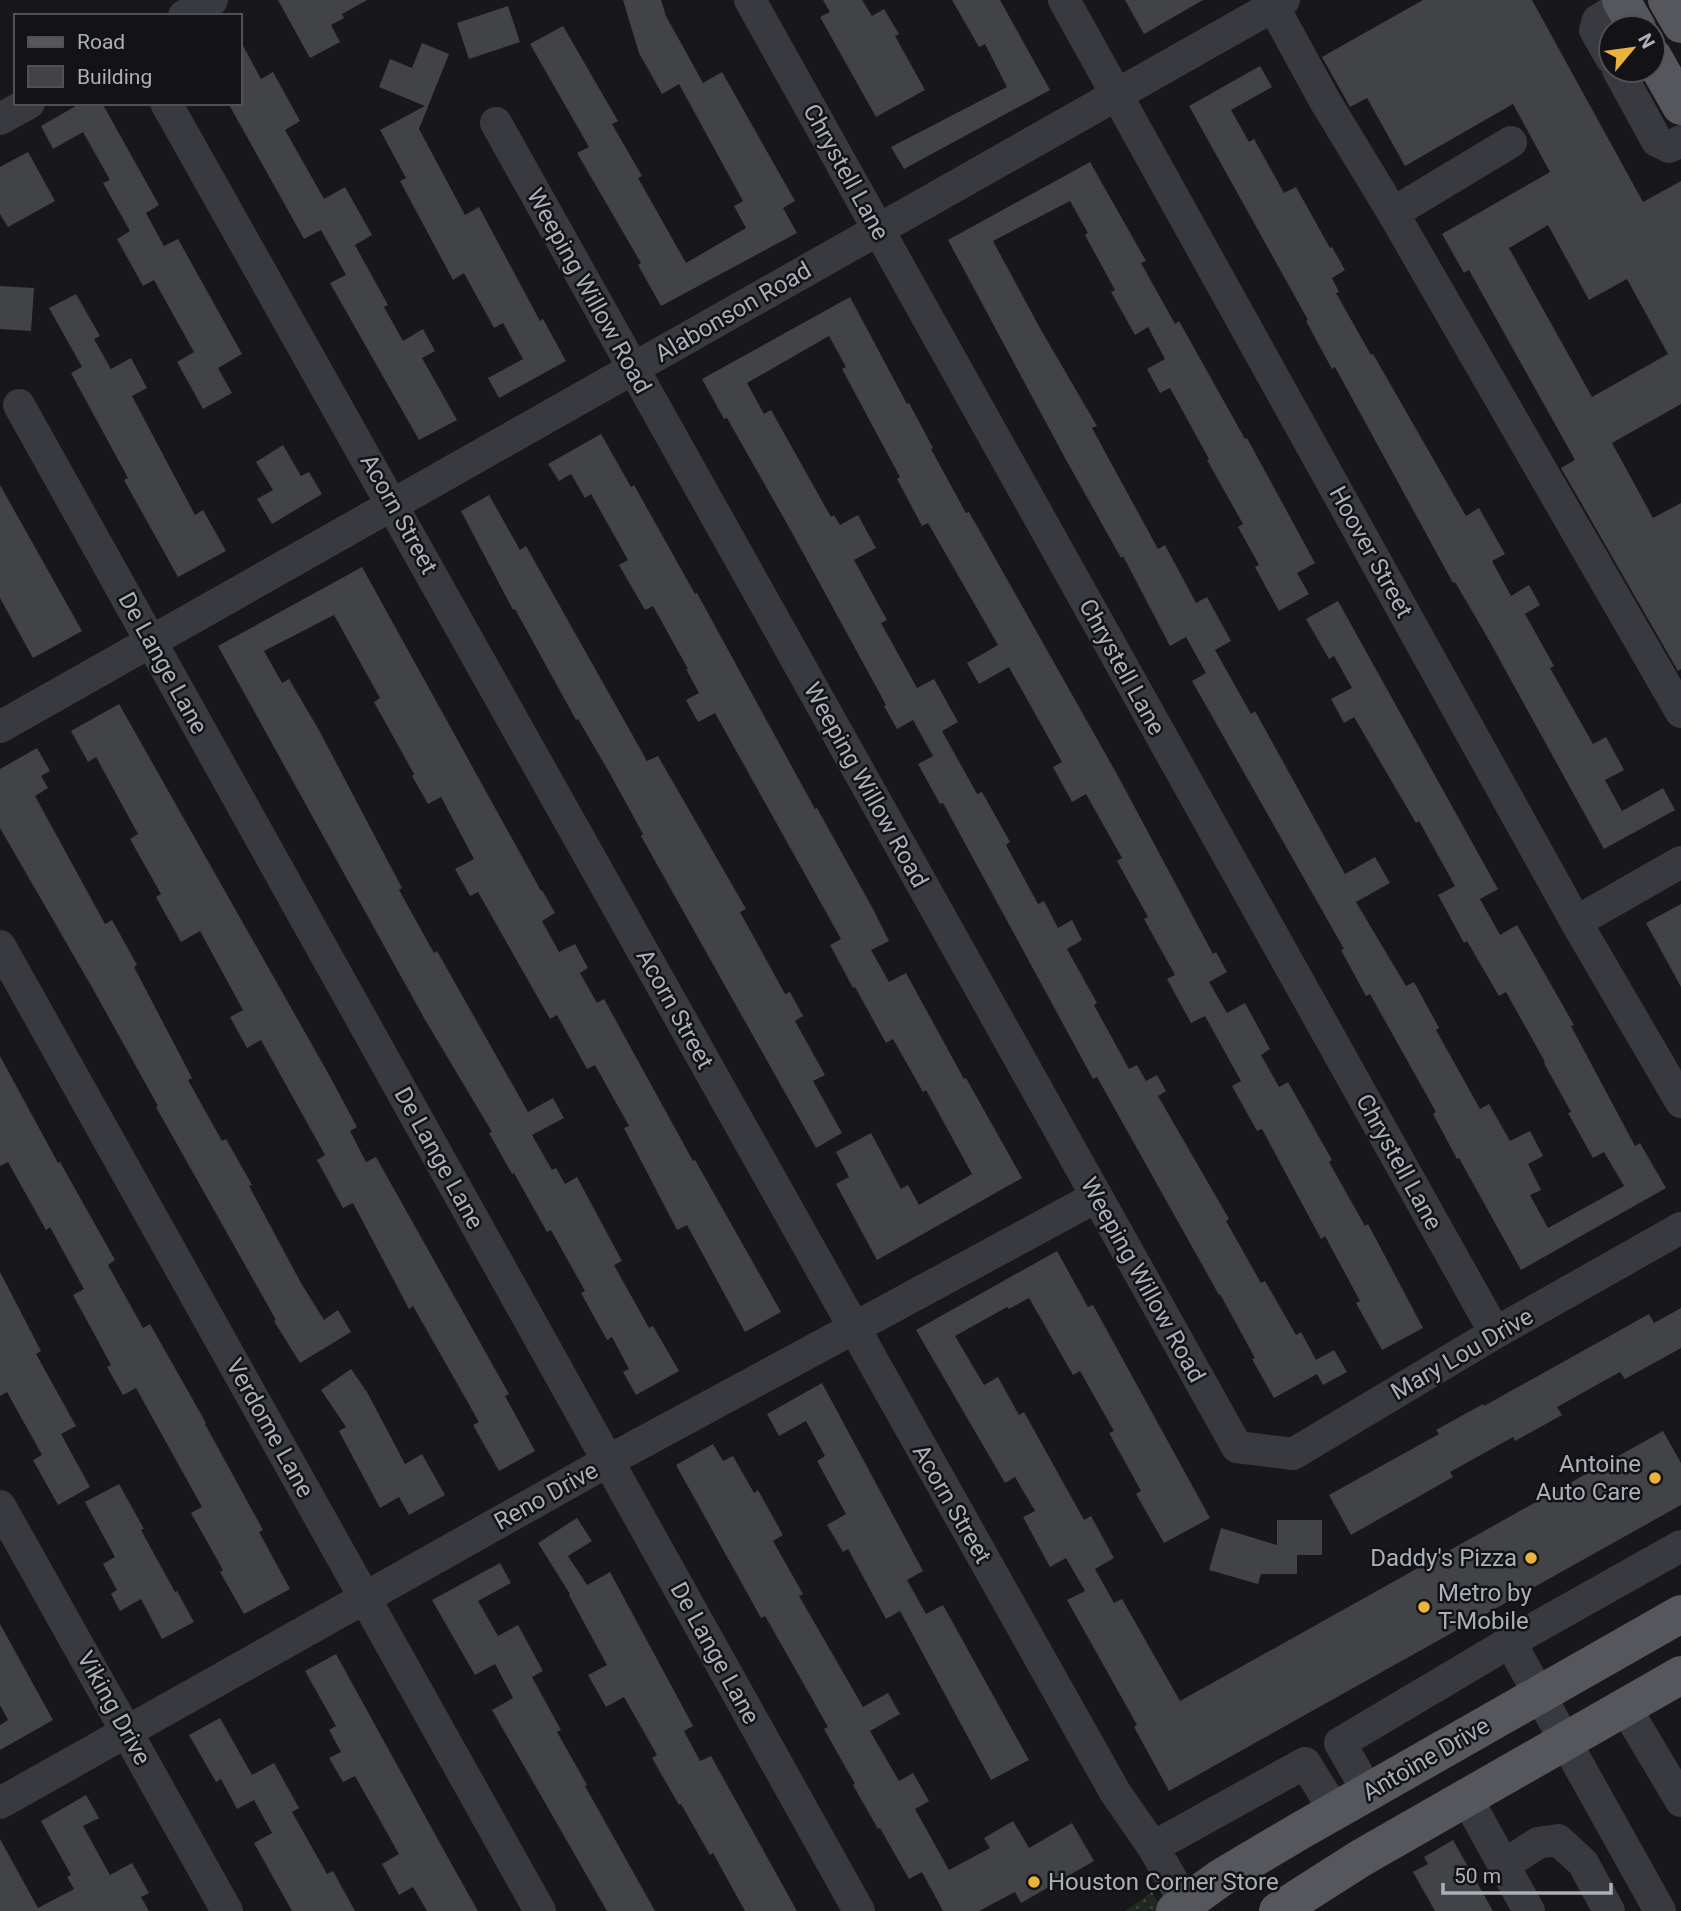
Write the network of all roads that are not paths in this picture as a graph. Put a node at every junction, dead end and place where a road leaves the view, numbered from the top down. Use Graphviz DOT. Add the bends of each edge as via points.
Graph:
graph roads {
  1 [pos="212,0"];
  2 [pos="750,0"];
  3 [pos="1064,0"];
  4 [pos="1667,0"];
  5 [pos="1279,3"];
  6 [pos="188,14"];
  7 [pos="1681,24"];
  8 [pos="1667,82"];
  9 [pos="1626,84"];
  10 [pos="1116,94"];
  11 [pos="25,105"];
  12 [pos="167,105"];
  13 [pos="1681,106"];
  14 [pos="0,119"];
  15 [pos="496,123"];
  16 [pos="1681,141"];
  17 [pos="1511,142"];
  18 [pos="1393,213"];
  19 [pos="878,230"];
  20 [pos="633,369"];
  21 [pos="19,405"];
  22 [pos="394,504"];
  23 [pos="151,641"];
  24 [pos="1681,712"];
  25 [pos="0,727"];
  26 [pos="1681,862"];
  27 [pos="1576,922"];
  28 [pos="0,946"];
  29 [pos="1681,1102"];
  30 [pos="1096,1197"];
  31 [pos="1681,1228"];
  32 [pos="852,1329"];
  33 [pos="1495,1333"];
  34 [pos="1237,1447"];
  35 [pos="608,1461"];
  36 [pos="0,1506"];
  37 [pos="1681,1546"];
  38 [pos="364,1597"];
  39 [pos="1681,1614"];
  40 [pos="1510,1642"];
  41 [pos="1681,1675"];
  42 [pos="1539,1695"];
  43 [pos="1625,1707"];
  44 [pos="128,1733"];
  45 [pos="1564,1742"];
  46 [pos="1368,1792"];
  47 [pos="1466,1797"];
  48 [pos="1681,1801"];
  49 [pos="0,1803"];
  50 [pos="1332,1813"];
  51 [pos="1153,1847"];
  52 [pos="1504,1865"];
  53 [pos="1291,1906"];
  54 [pos="1193,1909"];
  55 [pos="227,1911"];
  56 [pos="540,1911"];
  57 [pos="859,1911"];
  58 [pos="1530,1911"];
  59 [pos="1609,1911"];
  60 [pos="1660,1911"];
  1 -- 6 [label="street"];
  2 -- 19 [label="street, Chrystell Lane"];
  3 -- 10 [label="street, Hoover Street"];
  4 -- 7 [label="main road"];
  5 -- 10 [label="street, Alabonson Road"];
  5 -- 18 [label="street" via="1325,101"];
  8 -- 13 [label="main road"];
  9 -- 16 [label="street" via="1657,141 1669,147"];
  10 -- 19 [label="street, Alabonson Road"];
  10 -- 27 [label="street, Hoover Street"];
  11 -- 14 [label="street"];
  12 -- 22 [label="street, Acorn Street"];
  15 -- 20 [label="street, Weeping Willow Road"];
  17 -- 18 [label="street"];
  18 -- 24 [label="street"];
  19 -- 20 [label="street, Alabonson Road"];
  19 -- 33 [label="street, Chrystell Lane"];
  20 -- 22 [label="street, Alabonson Road"];
  20 -- 30 [label="street, Weeping Willow Road"];
  21 -- 23 [label="street, De Lange Lane"];
  22 -- 23 [label="street, Alabonson Road"];
  22 -- 32 [label="street, Acorn Street"];
  23 -- 25 [label="street, Alabonson Road"];
  23 -- 35 [label="street, De Lange Lane"];
  26 -- 27 [label="street"];
  27 -- 29 [label="street, Hoover Street"];
  28 -- 38 [label="street, Verdome Lane"];
  30 -- 32 [label="street, Reno Drive"];
  30 -- 34 [label="street, Weeping Willow Road"];
  31 -- 33 [label="street, Mary Lou Drive"];
  32 -- 35 [label="street, Reno Drive"];
  32 -- 51 [label="street, Acorn Street" via="1108,1780"];
  33 -- 34 [label="street, Mary Lou Drive" via="1293,1454"];
  35 -- 38 [label="street, Reno Drive"];
  35 -- 57 [label="street, De Lange Lane"];
  36 -- 44 [label="street, Viking Drive"];
  37 -- 40 [label="street"];
  38 -- 44 [label="street, Reno Drive"];
  38 -- 56 [label="street, Verdome Lane"];
  39 -- 42 [label="main road, Antoine Drive"];
  40 -- 42 [label="street"];
  40 -- 46 [label="street" via="1340,1743"];
  41 -- 43 [label="main road"];
  42 -- 45 [label="street"];
  42 -- 46 [label="main road, Antoine Drive"];
  43 -- 45 [label="main road"];
  43 -- 48 [label="street"];
  44 -- 49 [label="street, Reno Drive"];
  44 -- 55 [label="street, Viking Drive"];
  45 -- 47 [label="main road"];
  45 -- 60 [label="street"];
  46 -- 50 [label="main road, Antoine Drive"];
  47 -- 52 [label="street"];
  47 -- 53 [label="main road" via="1361,1858"];
  50 -- 51 [label="street" via="1305,1763"];
  50 -- 54 [label="main road, Antoine Drive" via="1222,1877"];
  51 -- 54 [label="street, Acorn Street"];
  52 -- 58 [label="street"];
  52 -- 59 [label="street" via="1538,1843 1558,1840 1583,1863"];
}
